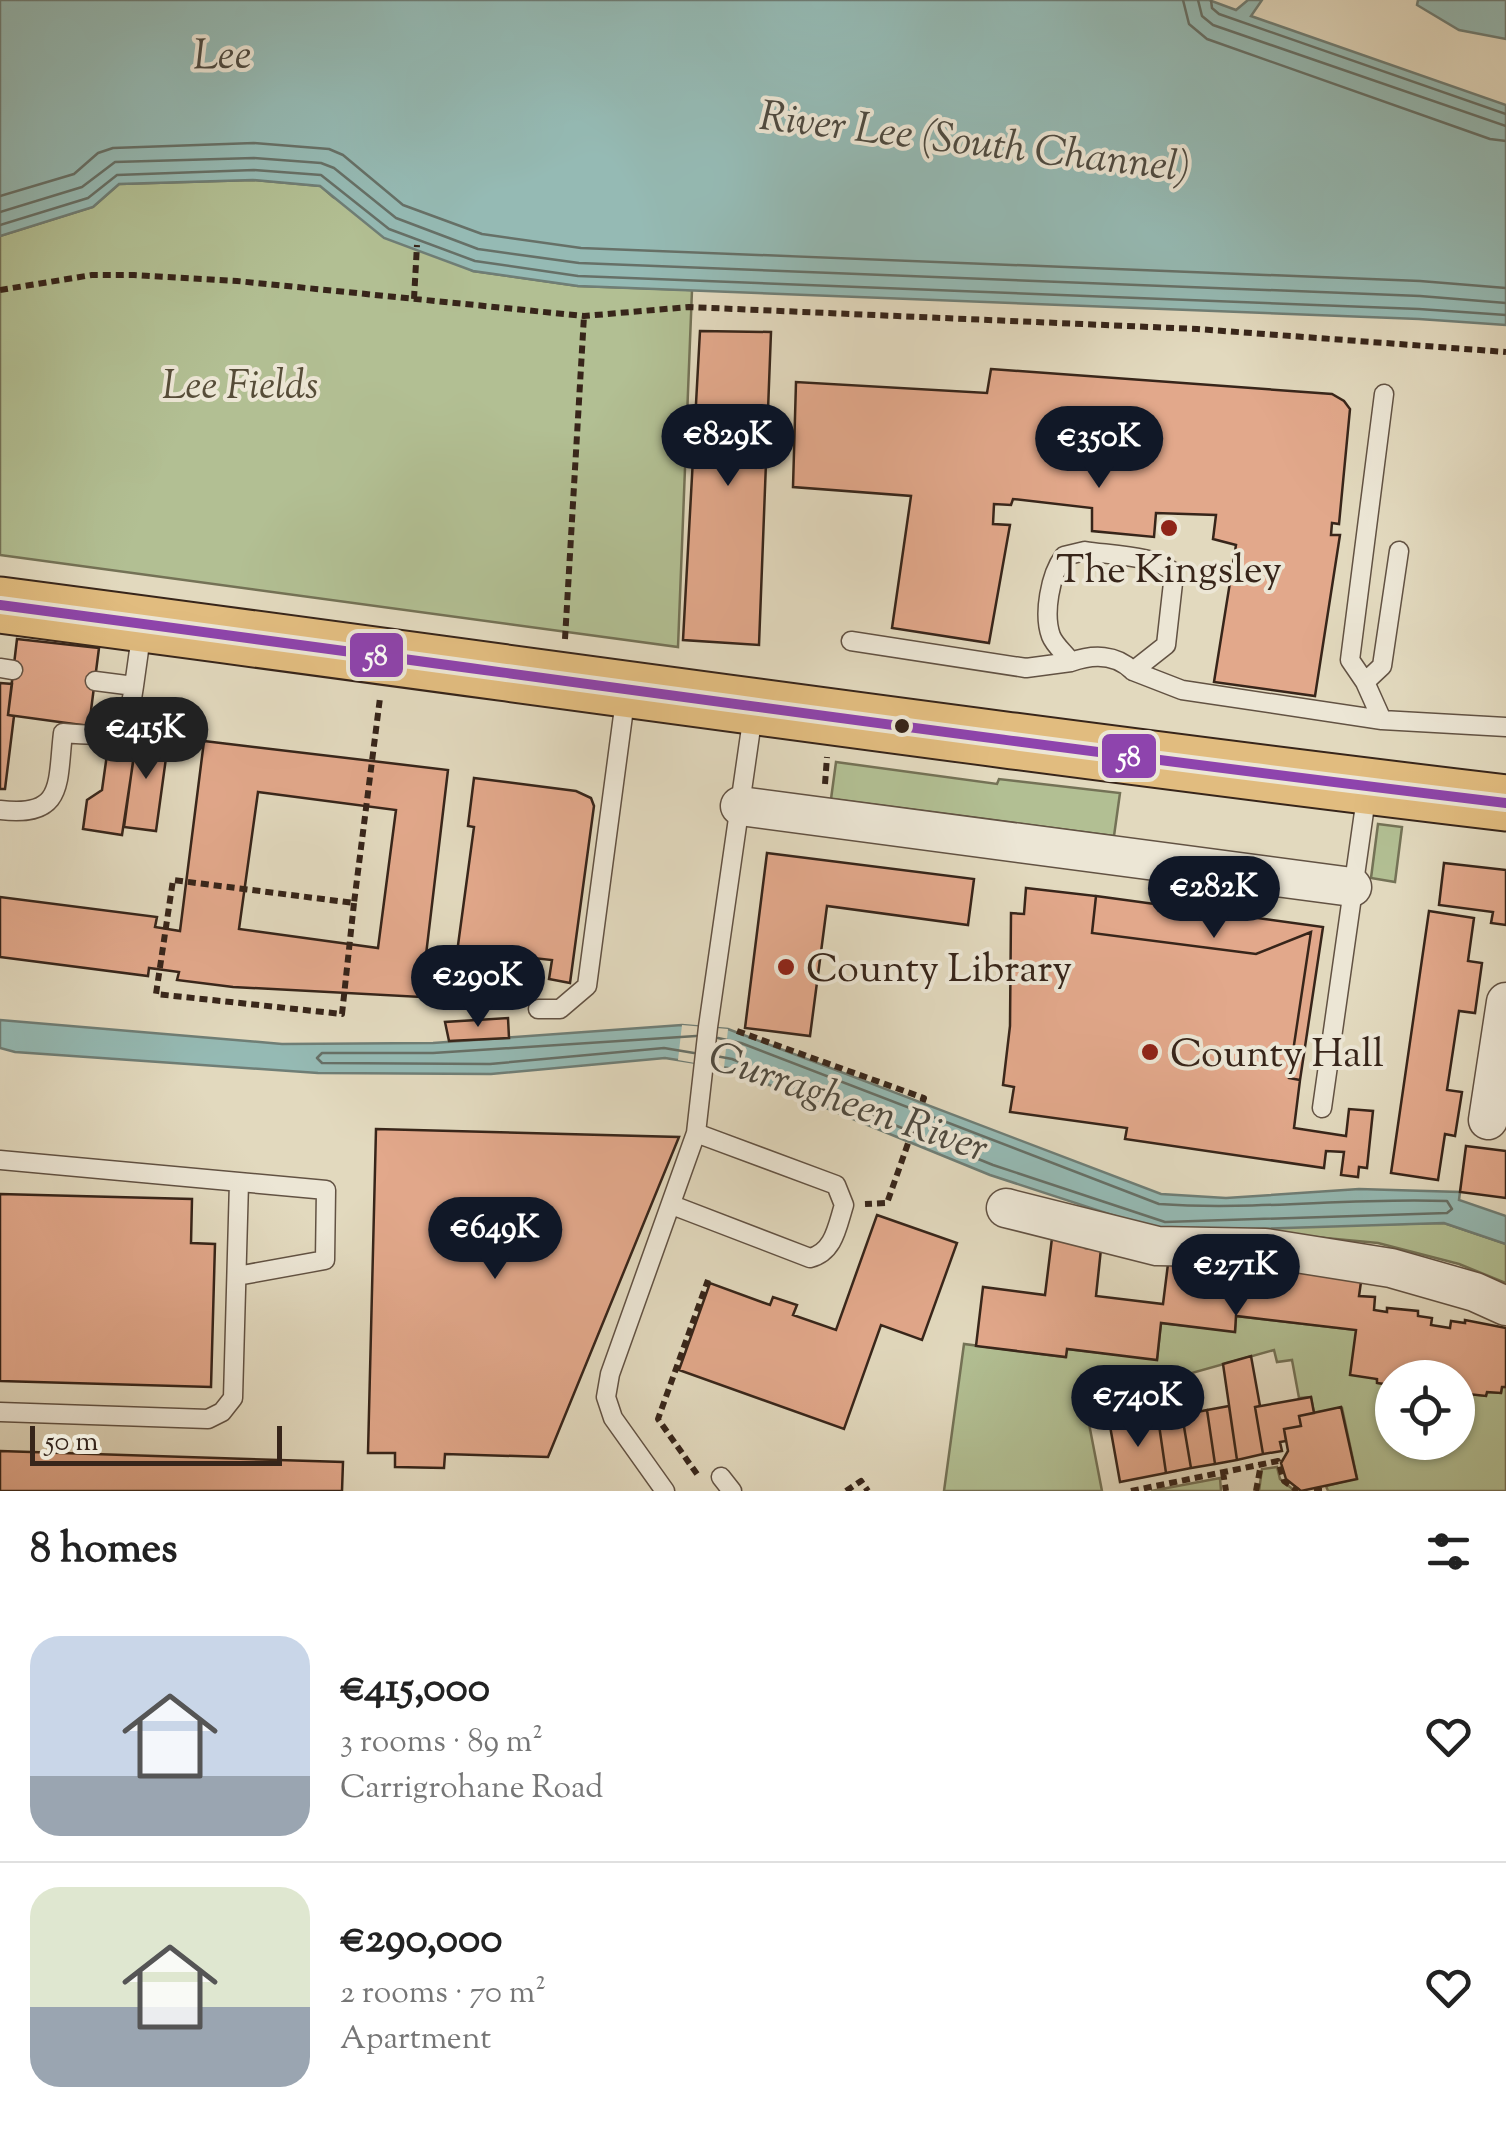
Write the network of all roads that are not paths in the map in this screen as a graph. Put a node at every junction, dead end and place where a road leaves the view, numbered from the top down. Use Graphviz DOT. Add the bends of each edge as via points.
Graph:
graph roads {
  1 [pos="1384,394"];
  2 [pos="1399,551"];
  3 [pos="0,605"];
  4 [pos="142,624"];
  5 [pos="851,641"];
  6 [pos="1072,662"];
  7 [pos="1133,670"];
  8 [pos="95,681"];
  9 [pos="1364,682"];
  10 [pos="134,686"];
  11 [pos="626,688"];
  12 [pos="754,708"];
  13 [pos="1382,720"];
  14 [pos="1506,727"];
  15 [pos="1368,786"];
  16 [pos="1506,803"];
  17 [pos="740,806"];
  18 [pos="0,810"];
  19 [pos="1352,888"];
  20 [pos="1506,1002"];
  21 [pos="538,1009"];
  22 [pos="1322,1108"];
  23 [pos="1488,1120"];
  24 [pos="696,1133"];
  25 [pos="0,1160"];
  26 [pos="239,1182"];
  27 [pos="672,1205"];
  28 [pos="1006,1208"];
  29 [pos="237,1276"];
  30 [pos="1506,1306"];
  31 [pos="0,1412"];
  32 [pos="666,1491"];
  1 -- 9 [label="lane" via="1350,650"];
  2 -- 9 [label="lane" via="1382,666"];
  3 -- 4 [label="highway"];
  4 -- 10 [label="lane"];
  4 -- 11 [label="highway"];
  5 -- 6 [label="lane" via="1026,668"];
  6 -- 7 [label="lane" via="1096,656"];
  6 -- 7 [label="lane" via="1054,642 1048,618 1056,568 1064,556 1084,551 1157,562 1174,574 1166,646"];
  7 -- 13 [label="lane" via="1182,690"];
  8 -- 10 [label="lane"];
  9 -- 13 [label="lane"];
  10 -- 18 [label="lane" via="130,715 116,730 63,733 55,796 46,805"];
  11 -- 12 [label="highway"];
  11 -- 21 [label="lane" via="587,986 560,1009"];
  12 -- 15 [label="highway"];
  12 -- 17 [label="lane"];
  13 -- 14 [label="lane"];
  15 -- 16 [label="highway"];
  15 -- 19 [label="lane"];
  17 -- 19 [label="street"];
  17 -- 24 [label="lane"];
  19 -- 22 [label="lane"];
  20 -- 23 [label="street"];
  24 -- 27 [label="lane"];
  24 -- 27 [label="lane" via="836,1186 844,1205 830,1246 810,1258"];
  25 -- 26 [label="lane"];
  26 -- 29 [label="lane"];
  26 -- 29 [label="lane" via="326,1190 324,1260"];
  27 -- 32 [label="lane" via="606,1396 612,1418"];
  28 -- 30 [label="street" via="1157,1246 1266,1248 1390,1268"];
  29 -- 31 [label="lane" via="233,1398 222,1412 208,1419"];
}
